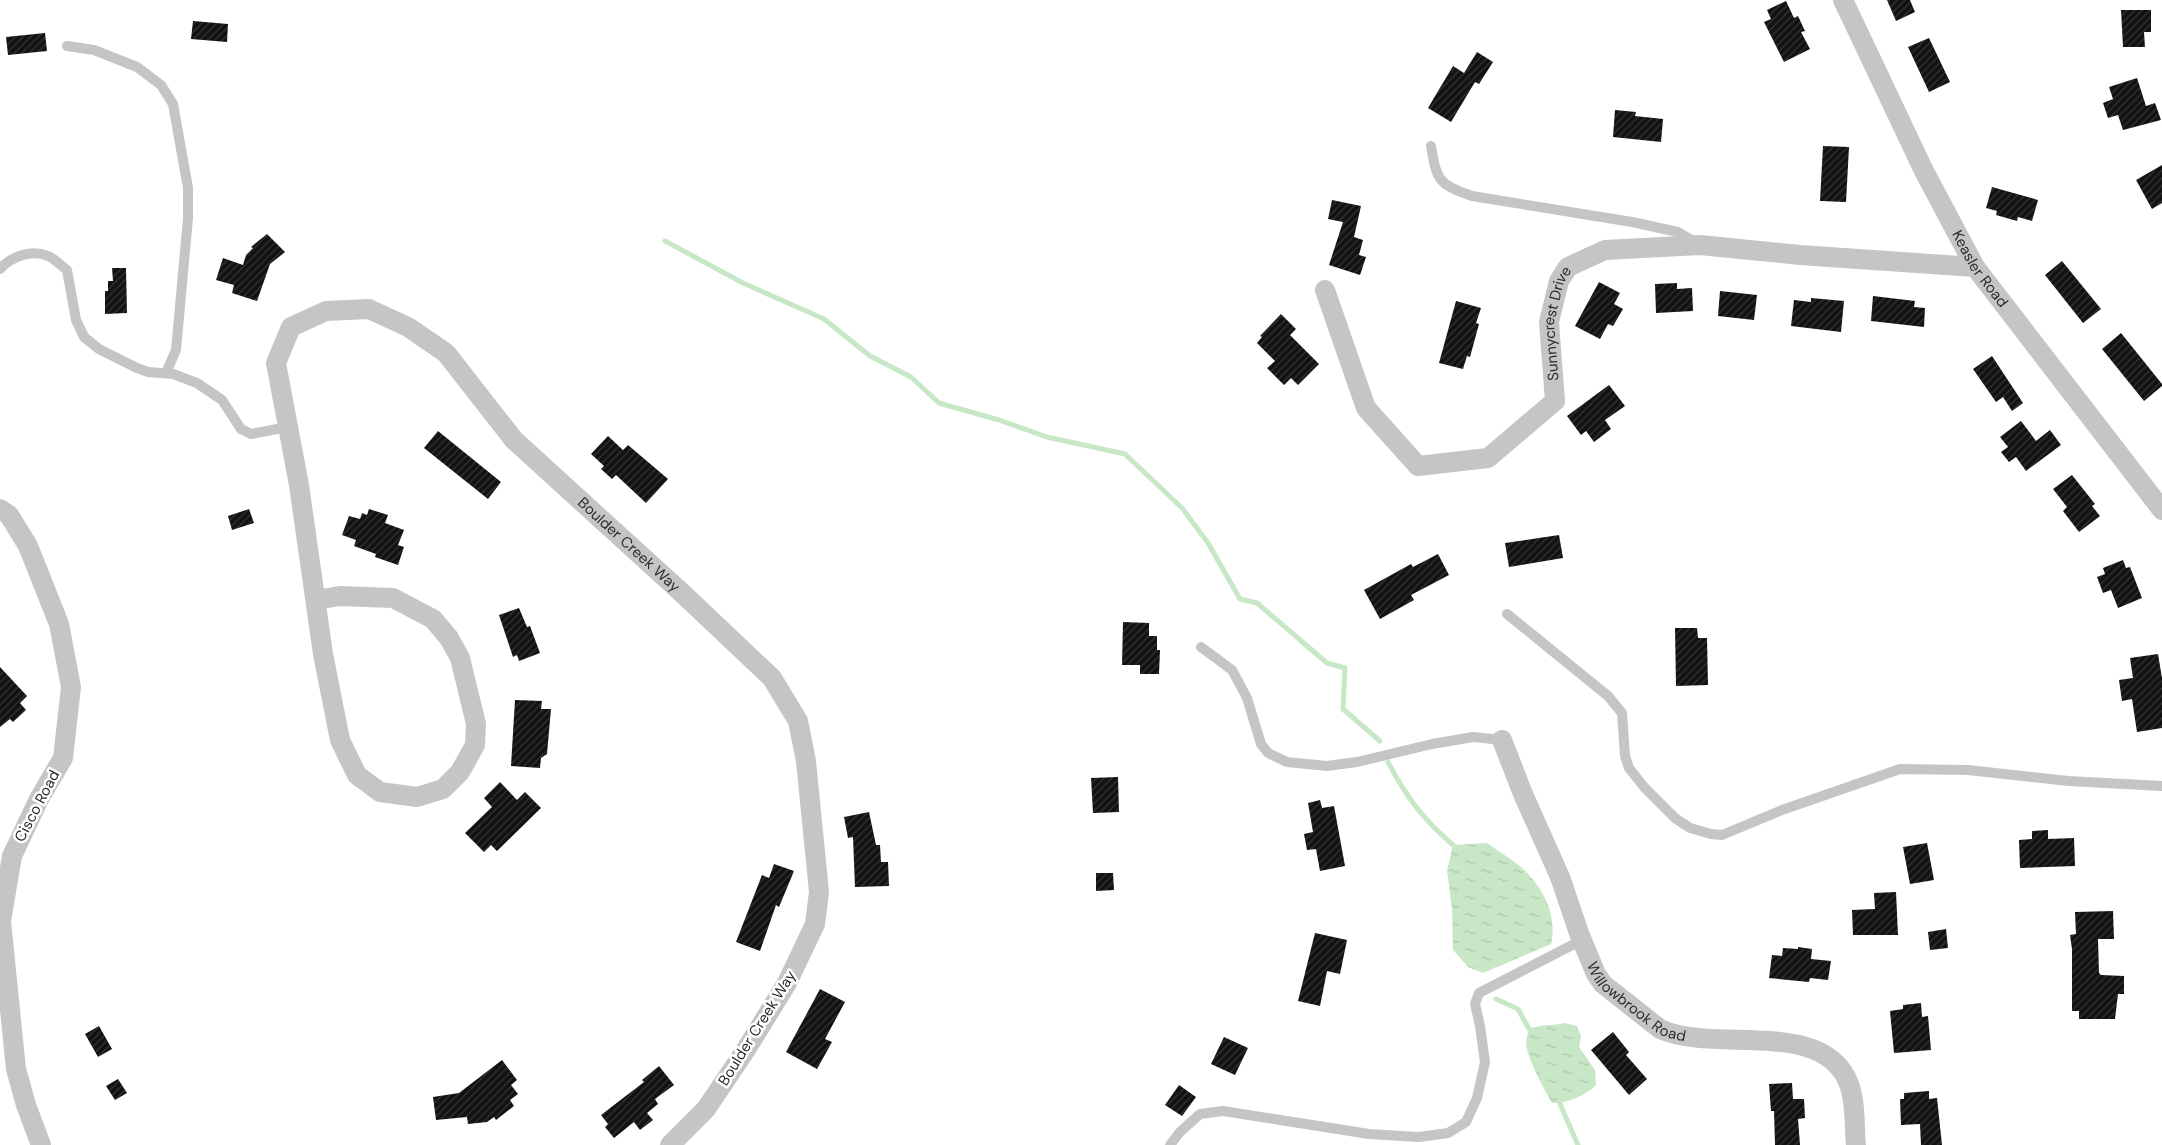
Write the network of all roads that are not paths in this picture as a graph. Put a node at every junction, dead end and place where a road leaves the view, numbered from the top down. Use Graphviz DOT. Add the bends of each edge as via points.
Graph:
graph roads {
  1 [pos="1843,0"];
  2 [pos="67,46"];
  3 [pos="1431,146"];
  4 [pos="1700,245"];
  5 [pos="1975,267"];
  6 [pos="0,269"];
  7 [pos="1325,290"];
  8 [pos="166,373"];
  9 [pos="288,427"];
  10 [pos="0,509"];
  11 [pos="2162,510"];
  12 [pos="316,600"];
  13 [pos="1507,614"];
  14 [pos="1201,647"];
  15 [pos="1502,740"];
  16 [pos="2162,786"];
  17 [pos="1582,940"];
  18 [pos="0,1049"];
  19 [pos="16,1069"];
  20 [pos="41,1145"];
  21 [pos="670,1145"];
  22 [pos="1170,1145"];
  23 [pos="1856,1145"];
  1 -- 5 [label="street, Keasler Road" via="1924,171"];
  2 -- 8 [label="lane" via="94,50 137,67 161,85 172,104 188,188 188,218 176,350"];
  3 -- 4 [label="lane" via="1437,174 1448,188 1472,196 1678,232"];
  4 -- 5 [label="street, Sunnycrest Drive"];
  4 -- 7 [label="street, Sunnycrest Drive" via="1605,250 1568,267 1559,281 1548,322 1555,401 1488,458 1418,466 1366,408"];
  5 -- 11 [label="street, Keasler Road"];
  6 -- 8 [label="lane" via="6,262 26,254 47,256 67,270 76,320 84,337 137,368"];
  8 -- 9 [label="lane" via="197,383 222,400 241,429 251,434"];
  9 -- 12 [label="street, Boulder Creek Way"];
  9 -- 21 [label="street, Boulder Creek Way" via="276,363 291,327 326,311 369,309 408,327 446,353 514,440 772,678 798,721 806,761 818,892 815,924 787,983 747,1048 706,1109"];
  10 -- 19 [label="street, Cisco Road" via="9,515 28,546 58,624 70,687 63,758 12,856 1,921"];
  12 -- 12 [label="street, Boulder Creek Way" via="340,740 357,774 380,792 417,797 443,789 460,772 475,745 476,724 460,658 449,638 433,619 393,598 340,596"];
  13 -- 16 [label="lane" via="1608,696 1622,713 1629,768 1675,818 1690,828 1711,834 1722,835 1782,810 1900,769 1968,770 2068,781"];
  14 -- 15 [label="lane" via="1232,670 1247,698 1261,744 1268,753 1287,762 1327,766 1473,737"];
  15 -- 17 [label="street, Willowbrook Road" via="1560,877"];
  17 -- 22 [label="lane" via="1479,993 1474,1004 1485,1062 1478,1098 1466,1122 1448,1133 1419,1136 1369,1134 1223,1110 1200,1114"];
  17 -- 23 [label="street, Willowbrook Road" via="1603,984 1668,1032 1703,1039 1800,1045 1831,1058 1844,1074 1851,1090"];
  18 -- 19 [label="street"];
  19 -- 20 [label="street, Cisco Road"];
}
